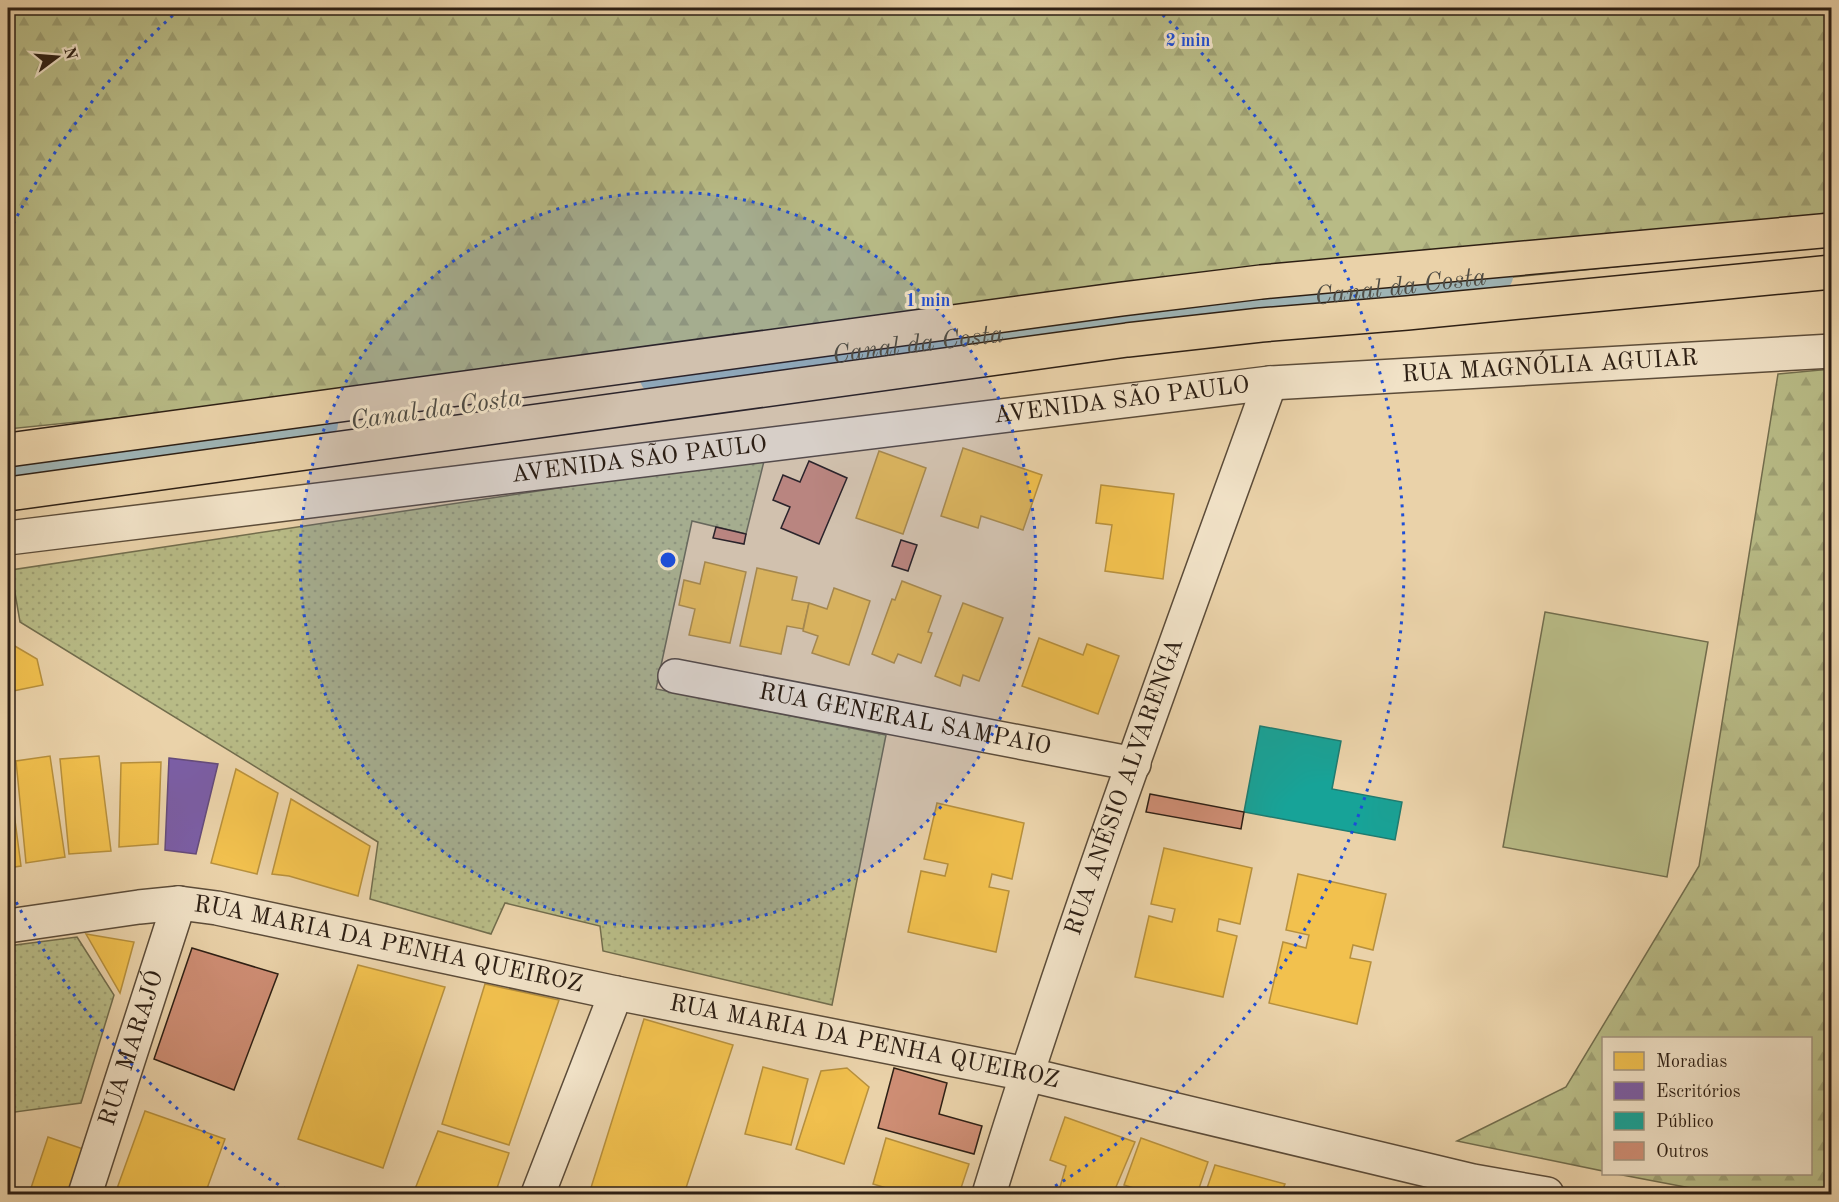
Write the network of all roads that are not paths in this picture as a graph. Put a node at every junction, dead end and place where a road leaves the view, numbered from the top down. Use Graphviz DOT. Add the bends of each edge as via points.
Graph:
graph roads {
  1 [pos="1832,230"];
  2 [pos="1832,272"];
  3 [pos="1832,351"];
  4 [pos="1270,383"];
  5 [pos="8,450"];
  6 [pos="8,494"];
  7 [pos="8,538"];
  8 [pos="675,676"];
  9 [pos="1134,764"];
  10 [pos="179,903"];
  11 [pos="8,926"];
  12 [pos="616,993"];
  13 [pos="1026,1074"];
  14 [pos="1470,1188"];
  15 [pos="85,1194"];
  16 [pos="538,1194"];
  17 [pos="989,1194"];
  18 [pos="1547,1194"];
  1 -- 5 [label="main road" via="1122,298"];
  2 -- 6 [label="main road" via="1127,340"];
  3 -- 4 [label="street, RUA MAGNÓLIA AGUIAR"];
  4 -- 7 [label="street, AVENIDA SÃO PAULO"];
  4 -- 9 [label="street, RUA ANÉSIO ALVARENGA"];
  8 -- 9 [label="street, RUA GENERAL SAMPAIO"];
  9 -- 13 [label="street, RUA ANÉSIO ALVARENGA"];
  10 -- 11 [label="street, RUA MARIA DA PENHA QUEIROZ"];
  10 -- 12 [label="street, RUA MARIA DA PENHA QUEIROZ"];
  10 -- 15 [label="street, RUA MARAJÓ"];
  12 -- 13 [label="street, RUA MARIA DA PENHA QUEIROZ"];
  12 -- 16 [label="street"];
  13 -- 14 [label="street, RUA MARIA DA PENHA QUEIROZ"];
  13 -- 17 [label="street, RUA ANÉSIO ALVARENGA"];
  14 -- 18 [label="street, RUA MARIA DA PENHA QUEIROZ"];
}
